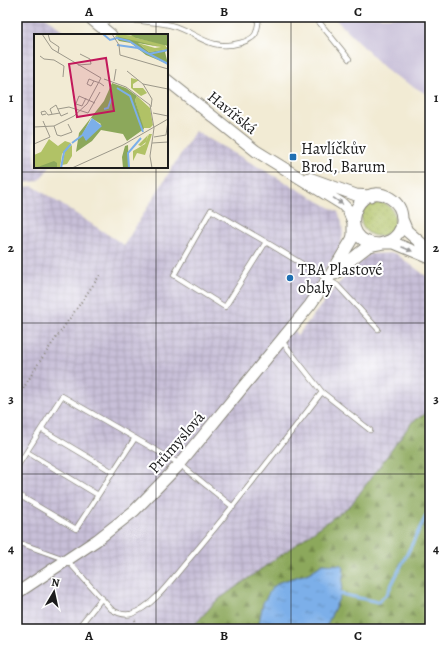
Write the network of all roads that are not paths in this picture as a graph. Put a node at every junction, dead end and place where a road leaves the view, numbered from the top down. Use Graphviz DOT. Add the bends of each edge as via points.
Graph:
graph roads {
  1 [pos="89,17"];
  2 [pos="259,17"];
  3 [pos="315,17"];
  4 [pos="102,27"];
  5 [pos="111,34"];
  6 [pos="349,59"];
  7 [pos="168,81"];
  8 [pos="280,166"];
  9 [pos="370,196"];
  10 [pos="402,218"];
  11 [pos="353,223"];
  12 [pos="266,242"];
  13 [pos="381,243"];
  14 [pos="430,251"];
  15 [pos="430,258"];
  16 [pos="328,279"];
  17 [pos="378,329"];
  18 [pos="281,340"];
  19 [pos="322,392"];
  20 [pos="41,429"];
  21 [pos="370,430"];
  22 [pos="135,438"];
  23 [pos="27,452"];
  24 [pos="180,464"];
  25 [pos="17,467"];
  26 [pos="113,472"];
  27 [pos="17,494"];
  28 [pos="98,495"];
  29 [pos="233,507"];
  30 [pos="17,542"];
  31 [pos="67,560"];
  32 [pos="17,593"];
  33 [pos="102,598"];
  34 [pos="77,629"];
  1 -- 4 [label="street"];
  2 -- 4 [label="lane" via="254,37 230,46 207,42 180,29 160,24 109,18"];
  3 -- 6 [label="lane"];
  4 -- 5 [label="street"];
  7 -- 8 [label="street, Havířská" via="256,151"];
  8 -- 9 [label="street, Havířská" via="350,193"];
  8 -- 11 [label="street, Havířská, one-way" via="342,204 348,210"];
  9 -- 10 [label="street, Havířská" via="380,195 392,199 400,208"];
  9 -- 11 [label="street" via="357,206"];
  10 -- 13 [label="street" via="401,228 396,236 388,242"];
  10 -- 14 [label="street, Havířská" via="407,231"];
  11 -- 13 [label="street, Havířská" via="363,239"];
  11 -- 16 [label="street, Průmyslová" via="352,239"];
  12 -- 12 [label="lane" via="211,210 174,275 225,307"];
  12 -- 16 [label="lane"];
  13 -- 15 [label="street, Havířská, one-way" via="394,243"];
  13 -- 16 [label="street, Průmyslová" via="366,248"];
  16 -- 17 [label="lane" via="337,285"];
  16 -- 18 [label="street, Průmyslová"];
  18 -- 19 [label="lane"];
  18 -- 24 [label="street, Průmyslová"];
  19 -- 21 [label="lane"];
  19 -- 29 [label="lane"];
  20 -- 22 [label="lane" via="62,396"];
  20 -- 23 [label="lane"];
  20 -- 26 [label="lane"];
  22 -- 24 [label="lane"];
  22 -- 26 [label="lane"];
  23 -- 25 [label="lane"];
  23 -- 28 [label="lane"];
  24 -- 29 [label="lane"];
  24 -- 31 [label="street, Průmyslová" via="134,511"];
  26 -- 28 [label="lane"];
  27 -- 28 [label="lane" via="76,529"];
  29 -- 33 [label="lane" via="154,600 139,610 124,615 118,613"];
  30 -- 31 [label="lane"];
  31 -- 32 [label="street, Průmyslová"];
  31 -- 33 [label="lane"];
  33 -- 34 [label="lane"];
}
